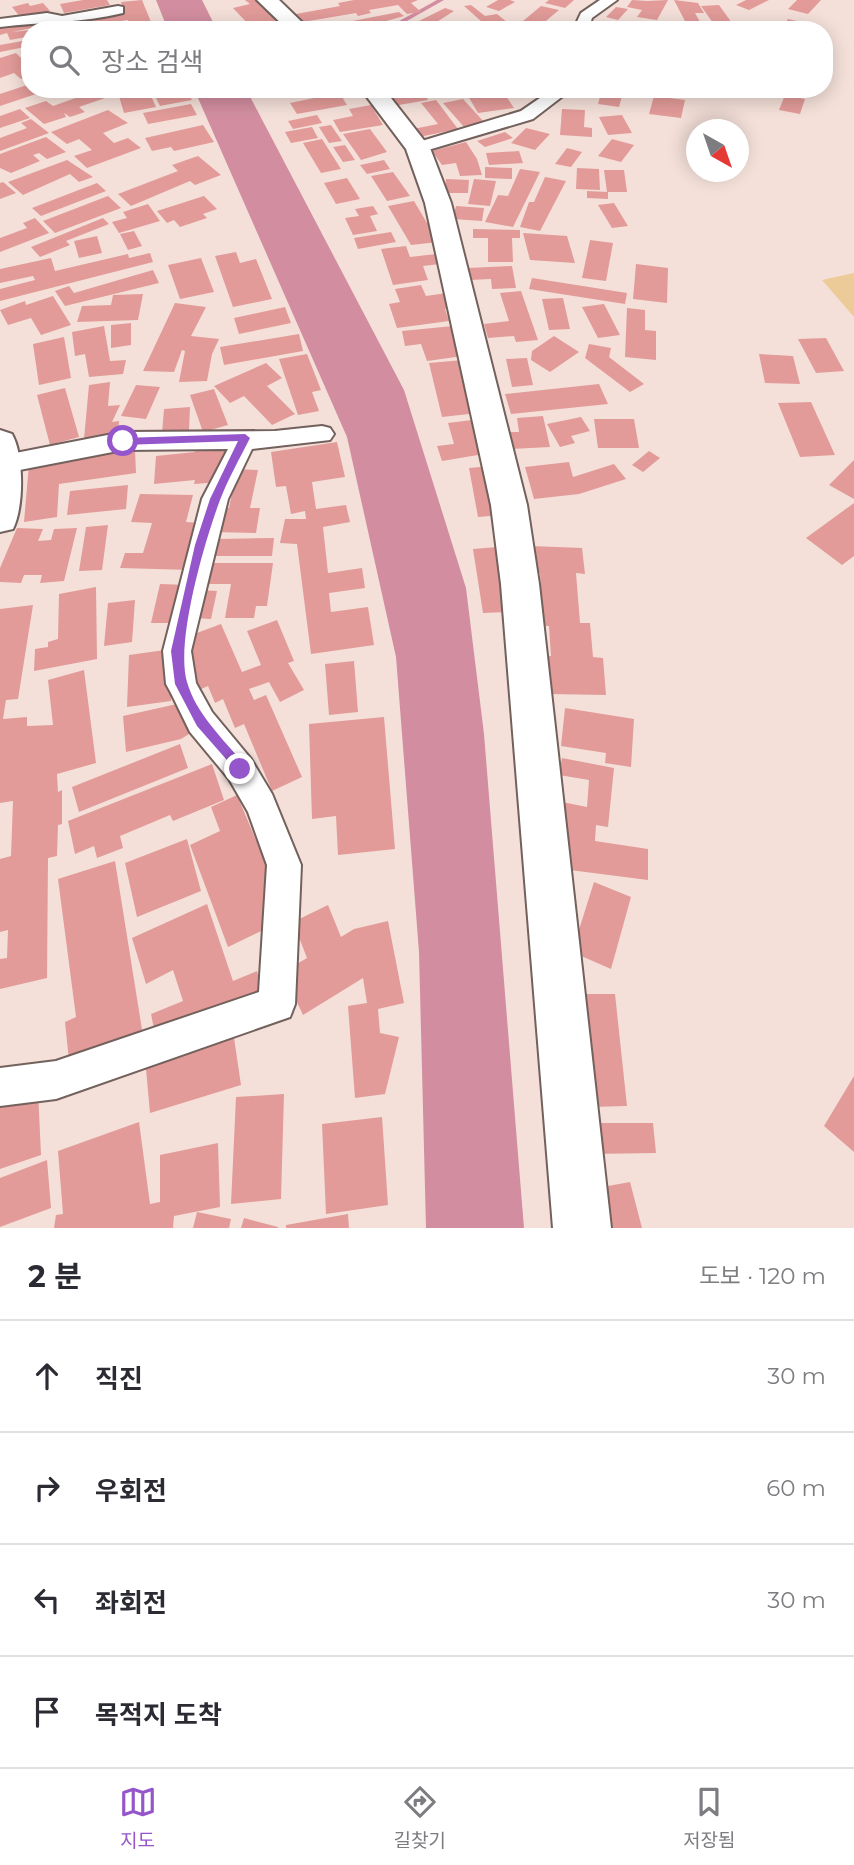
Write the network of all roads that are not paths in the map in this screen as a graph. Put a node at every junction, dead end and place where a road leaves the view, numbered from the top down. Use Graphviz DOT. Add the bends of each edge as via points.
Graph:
graph roads {
  1 [pos="267,0"];
  2 [pos="610,0"];
  3 [pos="118,10"];
  4 [pos="290,21"];
  5 [pos="584,21"];
  6 [pos="0,23"];
  7 [pos="379,98"];
  8 [pos="551,98"];
  9 [pos="418,148"];
  10 [pos="322,434"];
  11 [pos="245,438"];
  12 [pos="2,453"];
  13 [pos="0,519"];
  14 [pos="0,1087"];
  15 [pos="582,1228"];
  1 -- 4 [label="street"];
  2 -- 5 [label="street"];
  3 -- 6 [label="street" via="62,20 47,17"];
  7 -- 9 [label="street"];
  8 -- 9 [label="street" via="527,115"];
  9 -- 15 [label="street" via="438,202 509,505"];
  10 -- 11 [label="street" via="275,440"];
  11 -- 12 [label="street" via="123,441"];
  11 -- 14 [label="street" via="215,499 177,651 181,684 201,722 240,769 261,805 284,865 277,1004 56,1080"];
  12 -- 13 [label="street"];
}
